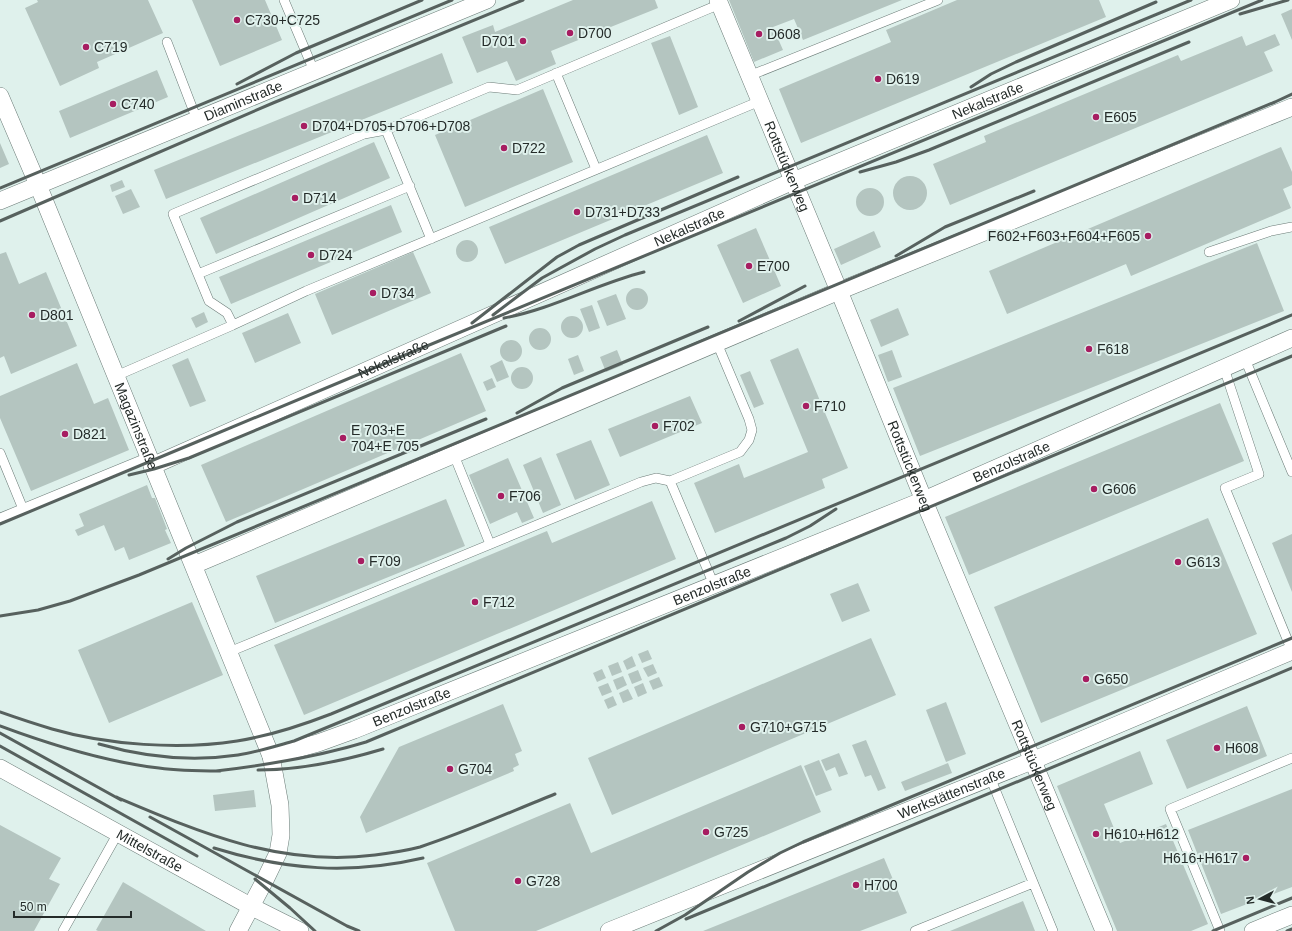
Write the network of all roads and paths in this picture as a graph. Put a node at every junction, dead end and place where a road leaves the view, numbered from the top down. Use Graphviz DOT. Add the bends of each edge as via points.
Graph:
graph roads {
  1 [pos="284,0"];
  2 [pos="487,0"];
  3 [pos="938,0"];
  4 [pos="1231,0"];
  5 [pos="719,2"];
  6 [pos="167,42"];
  7 [pos="314,71"];
  8 [pos="556,73"];
  9 [pos="749,76"];
  10 [pos="0,96"];
  11 [pos="760,101"];
  12 [pos="1292,107"];
  13 [pos="197,120"];
  14 [pos="386,130"];
  15 [pos="596,169"];
  16 [pos="793,181"];
  17 [pos="38,185"];
  18 [pos="410,186"];
  19 [pos="0,201"];
  20 [pos="1292,226"];
  21 [pos="431,239"];
  22 [pos="1209,252"];
  23 [pos="198,274"];
  24 [pos="839,292"];
  25 [pos="233,325"];
  26 [pos="1292,338"];
  27 [pos="717,343"];
  28 [pos="1245,358"];
  29 [pos="1224,368"];
  30 [pos="116,376"];
  31 [pos="0,453"];
  32 [pos="1288,453"];
  33 [pos="454,455"];
  34 [pos="150,462"];
  35 [pos="1292,472"];
  36 [pos="670,481"];
  37 [pos="924,500"];
  38 [pos="24,509"];
  39 [pos="0,518"];
  40 [pos="490,544"];
  41 [pos="194,565"];
  42 [pos="714,585"];
  43 [pos="1292,651"];
  44 [pos="229,652"];
  45 [pos="271,756"];
  46 [pos="1292,758"];
  47 [pos="1034,760"];
  48 [pos="0,768"];
  49 [pos="990,777"];
  50 [pos="118,833"];
  51 [pos="1033,883"];
  52 [pos="252,907"];
  53 [pos="1283,922"];
  54 [pos="63,931"];
  55 [pos="238,931"];
  56 [pos="300,931"];
  57 [pos="609,931"];
  58 [pos="915,931"];
  59 [pos="1053,931"];
  60 [pos="1104,931"];
  61 [pos="1220,931"];
  62 [pos="1253,931"];
  1 -- 7 [label="lane"];
  2 -- 7 [label="street, Diaminstraße"];
  3 -- 9 [label="lane"];
  4 -- 16 [label="street, Nekalstraße"];
  5 -- 8 [label="lane"];
  5 -- 9 [label="street, Rottstückerweg"];
  6 -- 13 [label="lane"];
  7 -- 13 [label="street, Diaminstraße"];
  8 -- 14 [label="lane" via="517,90 489,87"];
  8 -- 15 [label="lane"];
  9 -- 11 [label="street, Rottstückerweg"];
  10 -- 17 [label="street, Magazinstraße"];
  11 -- 15 [label="lane"];
  11 -- 16 [label="street, Rottstückerweg"];
  12 -- 24 [label="street"];
  13 -- 17 [label="street, Diaminstraße"];
  14 -- 18 [label="lane"];
  14 -- 23 [label="lane" via="364,134 174,214"];
  15 -- 21 [label="lane"];
  16 -- 24 [label="street, Rottstückerweg"];
  16 -- 34 [label="street, Nekalstraße"];
  17 -- 19 [label="street, Diaminstraße"];
  17 -- 30 [label="street, Magazinstraße"];
  18 -- 21 [label="lane"];
  18 -- 23 [label="lane"];
  20 -- 22 [label="lane"];
  21 -- 25 [label="lane"];
  23 -- 25 [label="lane" via="209,301 227,313"];
  24 -- 27 [label="street"];
  24 -- 37 [label="street, Rottstückerweg"];
  25 -- 30 [label="lane"];
  26 -- 28 [label="street, Benzolstraße"];
  27 -- 33 [label="street"];
  27 -- 36 [label="lane" via="749,419 752,430 749,440 740,452"];
  28 -- 29 [label="street, Benzolstraße"];
  28 -- 32 [label="lane"];
  29 -- 37 [label="street, Benzolstraße"];
  29 -- 43 [label="lane" via="1259,474 1225,488"];
  30 -- 34 [label="street, Magazinstraße"];
  31 -- 38 [label="lane"];
  32 -- 35 [label="lane"];
  33 -- 40 [label="lane"];
  33 -- 41 [label="street"];
  34 -- 38 [label="lane"];
  34 -- 41 [label="street, Magazinstraße"];
  36 -- 40 [label="lane" via="656,478 641,482"];
  36 -- 42 [label="lane"];
  37 -- 42 [label="street, Benzolstraße"];
  37 -- 47 [label="street, Rottstückerweg"];
  38 -- 39 [label="lane"];
  40 -- 44 [label="lane"];
  41 -- 44 [label="street, Magazinstraße"];
  42 -- 45 [label="street, Benzolstraße" via="354,730"];
  43 -- 47 [label="street, Werkstättenstraße"];
  44 -- 45 [label="street, Magazinstraße"];
  45 -- 52 [label="street" via="280,805 278,853"];
  46 -- 61 [label="lane" via="1170,809"];
  47 -- 49 [label="street, Werkstättenstraße"];
  47 -- 60 [label="street, Rottstückerweg"];
  48 -- 50 [label="street, Mittelstraße"];
  49 -- 51 [label="lane"];
  49 -- 57 [label="street, Werkstättenstraße"];
  50 -- 52 [label="street, Mittelstraße"];
  50 -- 54 [label="lane"];
  51 -- 58 [label="lane"];
  51 -- 59 [label="lane"];
  52 -- 55 [label="street"];
  52 -- 56 [label="street, Mittelstraße"];
  53 -- 62 [label="street"];
}
